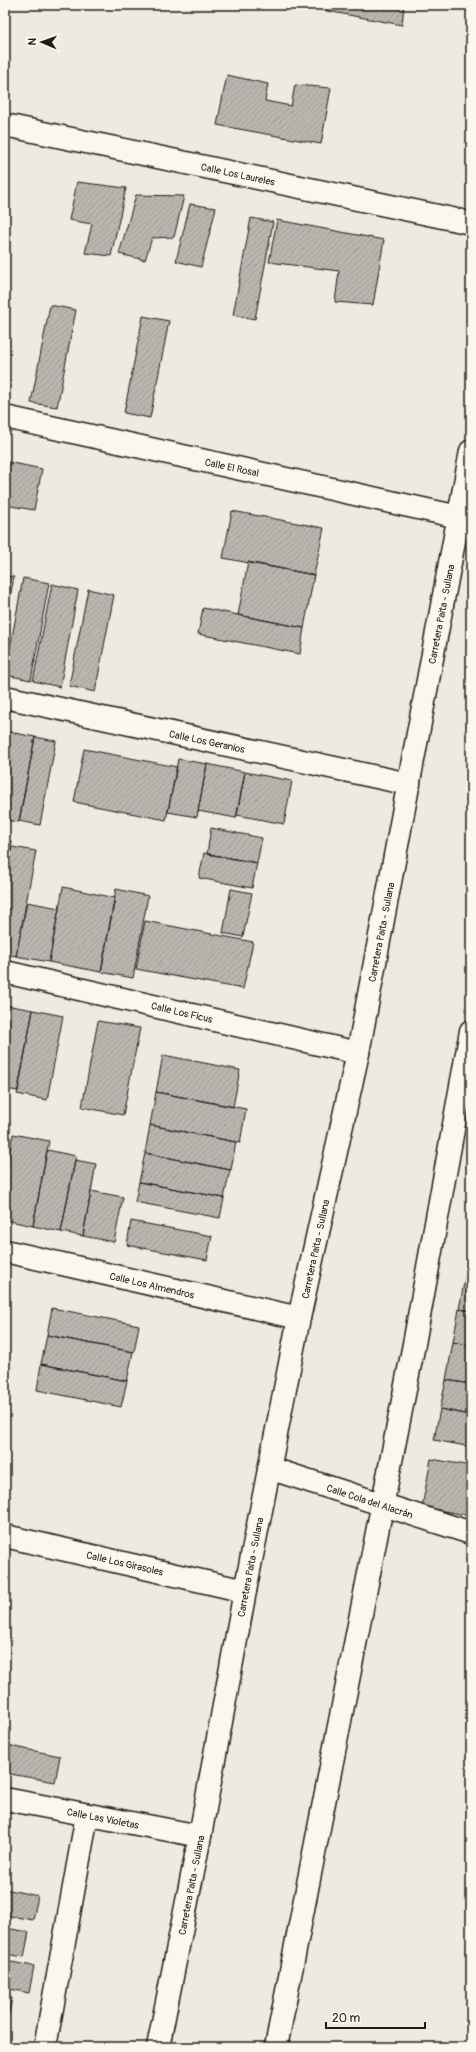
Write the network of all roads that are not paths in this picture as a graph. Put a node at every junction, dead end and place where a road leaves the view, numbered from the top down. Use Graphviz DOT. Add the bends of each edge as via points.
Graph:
graph roads {
  1 [pos="5,125"];
  2 [pos="471,223"];
  3 [pos="5,417"];
  4 [pos="471,451"];
  5 [pos="459,517"];
  6 [pos="5,697"];
  7 [pos="409,784"];
  8 [pos="5,972"];
  9 [pos="471,1031"];
  10 [pos="358,1053"];
  11 [pos="5,1251"];
  12 [pos="299,1318"];
  13 [pos="269,1468"];
  14 [pos="382,1505"];
  15 [pos="471,1533"];
  16 [pos="5,1536"];
  17 [pos="245,1591"];
  18 [pos="5,1799"];
  19 [pos="87,1815"];
  20 [pos="200,1836"];
  21 [pos="45,2047"];
  22 [pos="158,2047"];
  23 [pos="276,2047"];
  1 -- 2 [label="street, Calle Los Laureles"];
  3 -- 5 [label="street, Calle El Rosal"];
  4 -- 5 [label="street, Carretera Paita - Sullana"];
  5 -- 7 [label="street, Carretera Paita - Sullana"];
  6 -- 7 [label="street, Calle Los Geranios"];
  7 -- 10 [label="street, Carretera Paita - Sullana"];
  8 -- 10 [label="street, Calle Los Ficus"];
  9 -- 14 [label="street"];
  10 -- 12 [label="street, Carretera Paita - Sullana"];
  11 -- 12 [label="street, Calle Los Almendros"];
  12 -- 13 [label="street, Carretera Paita - Sullana"];
  13 -- 14 [label="street, Calle Cola del Alacrán"];
  13 -- 17 [label="street, Carretera Paita - Sullana"];
  14 -- 15 [label="street, Calle Cola del Alacrán"];
  14 -- 23 [label="street"];
  16 -- 17 [label="street, Calle Los Girasoles"];
  17 -- 20 [label="street, Carretera Paita - Sullana"];
  18 -- 19 [label="street, Calle Las Violetas"];
  19 -- 20 [label="street, Calle Las Violetas"];
  19 -- 21 [label="street"];
  20 -- 22 [label="street, Carretera Paita - Sullana"];
}
